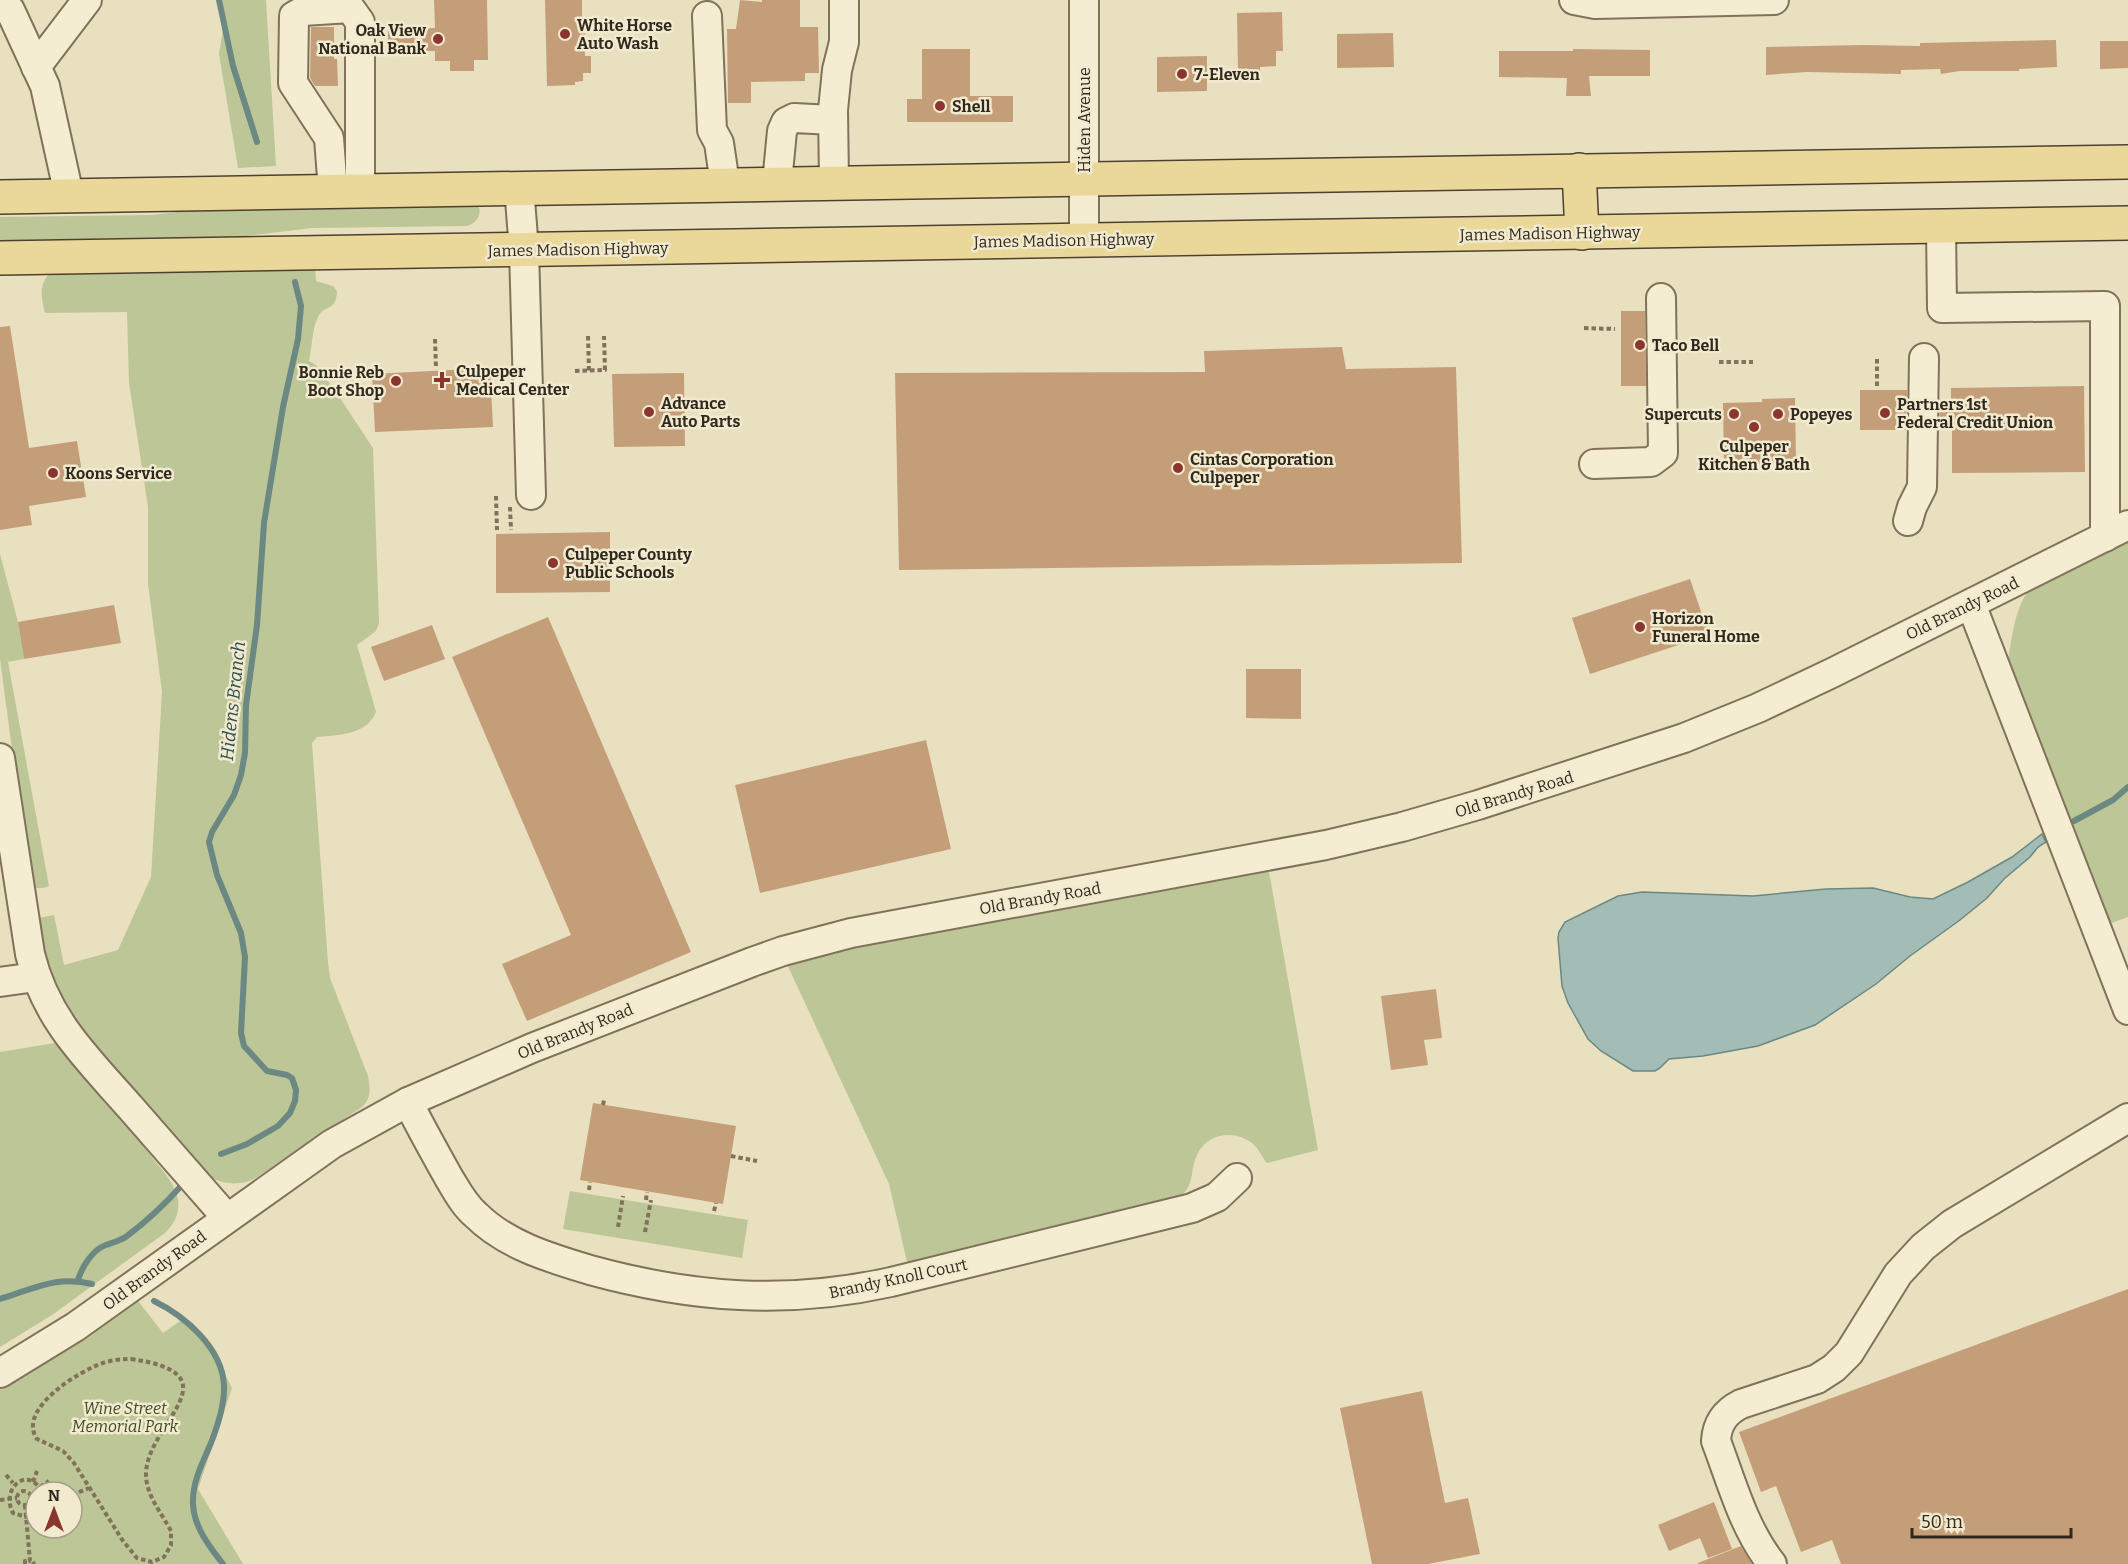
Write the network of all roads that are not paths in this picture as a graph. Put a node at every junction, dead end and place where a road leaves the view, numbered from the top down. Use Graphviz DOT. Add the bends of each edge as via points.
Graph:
graph roads {
  1 [pos="87,0"];
  2 [pos="844,0"];
  3 [pos="1084,0"];
  4 [pos="1574,0"];
  5 [pos="1774,0"];
  6 [pos="1651,1"];
  7 [pos="1724,1"];
  8 [pos="0,2"];
  9 [pos="707,15"];
  10 [pos="36,67"];
  11 [pos="833,120"];
  12 [pos="2128,162"];
  13 [pos="1579,170"];
  14 [pos="1084,178"];
  15 [pos="834,182"];
  16 [pos="777,183"];
  17 [pos="725,184"];
  18 [pos="519,187"];
  19 [pos="347,191"];
  20 [pos="69,195"];
  21 [pos="0,197"];
  22 [pos="2128,223"];
  23 [pos="1941,227"];
  24 [pos="1582,233"];
  25 [pos="1084,240"];
  26 [pos="524,250"];
  27 [pos="0,258"];
  28 [pos="1662,298"];
  29 [pos="1924,358"];
  30 [pos="1594,464"];
  31 [pos="520,496"];
  32 [pos="1908,521"];
  33 [pos="2116,531"];
  34 [pos="1971,604"];
  35 [pos="0,758"];
  36 [pos="36,976"];
  37 [pos="0,982"];
  38 [pos="2128,1010"];
  39 [pos="408,1102"];
  40 [pos="2128,1118"];
  41 [pos="1237,1178"];
  42 [pos="227,1218"];
  43 [pos="0,1373"];
  44 [pos="1772,1564"];
  1 -- 10 [label="street"];
  2 -- 11 [label="street" via="844,42 837,70"];
  3 -- 14 [label="street, Hiden Avenue"];
  4 -- 6 [label="street" via="1595,4"];
  5 -- 7 [label="street"];
  6 -- 7 [label="street"];
  8 -- 10 [label="street" via="10,10"];
  9 -- 17 [label="street" via="712,130 719,143"];
  10 -- 20 [label="street" via="45,86"];
  11 -- 15 [label="street"];
  11 -- 16 [label="street" via="794,118 786,122"];
  12 -- 13 [label="main road"];
  13 -- 14 [label="main road"];
  13 -- 24 [label="main road"];
  14 -- 15 [label="main road"];
  14 -- 25 [label="street, Hiden Avenue"];
  15 -- 16 [label="main road"];
  16 -- 17 [label="main road"];
  17 -- 18 [label="main road"];
  18 -- 19 [label="main road"];
  18 -- 26 [label="street"];
  19 -- 19 [label="street" via="329,138 293,83 294,16 303,11 350,8 360,22"];
  19 -- 20 [label="main road"];
  20 -- 21 [label="main road"];
  22 -- 23 [label="main road, James Madison Highway"];
  23 -- 24 [label="main road, James Madison Highway"];
  23 -- 33 [label="street" via="1942,308 2105,306"];
  24 -- 25 [label="main road, James Madison Highway"];
  25 -- 26 [label="main road, James Madison Highway"];
  26 -- 27 [label="main road, James Madison Highway"];
  26 -- 31 [label="street"];
  28 -- 30 [label="street" via="1663,453 1651,462"];
  29 -- 32 [label="street" via="1922,487"];
  33 -- 34 [label="street, Old Brandy Road"];
  34 -- 38 [label="street"];
  34 -- 39 [label="street, Old Brandy Road" via="1758,708 1600,767 1402,827 1326,845 863,931 783,951 532,1047"];
  35 -- 36 [label="street"];
  36 -- 37 [label="street"];
  36 -- 42 [label="street" via="52,1013 71,1040"];
  39 -- 41 [label="street, Brandy Knoll Court" via="463,1201 500,1234 538,1253 608,1275 729,1296 807,1296 891,1282 1192,1208 1217,1197"];
  39 -- 42 [label="street, Old Brandy Road" via="332,1144"];
  40 -- 44 [label="street" via="1952,1224 1923,1247 1898,1274 1849,1353 1834,1368 1817,1379 1741,1404 1721,1419 1716,1441 1747,1523"];
  42 -- 43 [label="street, Old Brandy Road" via="75,1326"];
}
